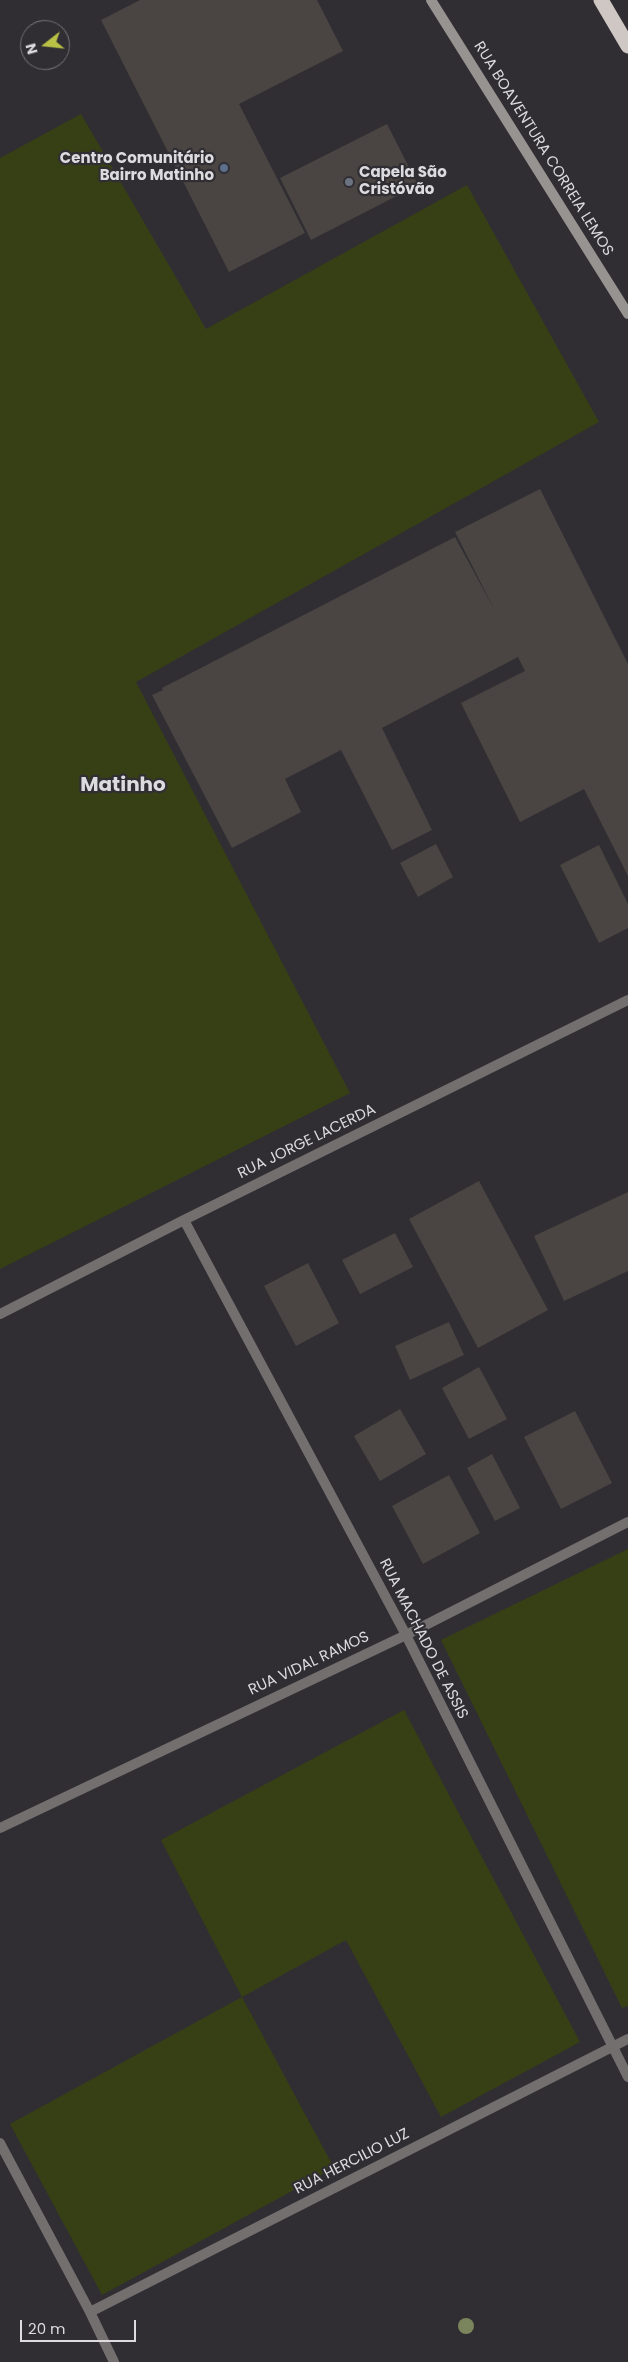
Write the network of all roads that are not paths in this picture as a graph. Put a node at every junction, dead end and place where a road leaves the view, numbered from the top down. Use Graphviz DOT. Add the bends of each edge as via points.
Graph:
graph roads {
  1 [pos="430,0"];
  2 [pos="601,0"];
  3 [pos="628,46"];
  4 [pos="628,314"];
  5 [pos="628,1000"];
  6 [pos="184,1220"];
  7 [pos="0,1314"];
  8 [pos="628,1522"];
  9 [pos="406,1635"];
  10 [pos="0,1828"];
  11 [pos="628,2039"];
  12 [pos="613,2046"];
  13 [pos="628,2077"];
  14 [pos="0,2143"];
  15 [pos="90,2312"];
  16 [pos="114,2362"];
  1 -- 4 [label="street, RUA BOAVENTURA CORREIA LEMOS"];
  2 -- 3 [label="highway"];
  5 -- 6 [label="street, RUA JORGE LACERDA"];
  6 -- 7 [label="street, RUA JORGE LACERDA"];
  6 -- 9 [label="street, RUA MACHADO DE ASSIS"];
  8 -- 9 [label="street, RUA VIDAL RAMOS"];
  9 -- 10 [label="street, RUA VIDAL RAMOS"];
  9 -- 12 [label="street, RUA MACHADO DE ASSIS"];
  11 -- 12 [label="street, RUA HERCILIO LUZ"];
  12 -- 13 [label="street, RUA MACHADO DE ASSIS"];
  12 -- 15 [label="street, RUA HERCILIO LUZ"];
  14 -- 15 [label="street"];
  15 -- 16 [label="street"];
}
